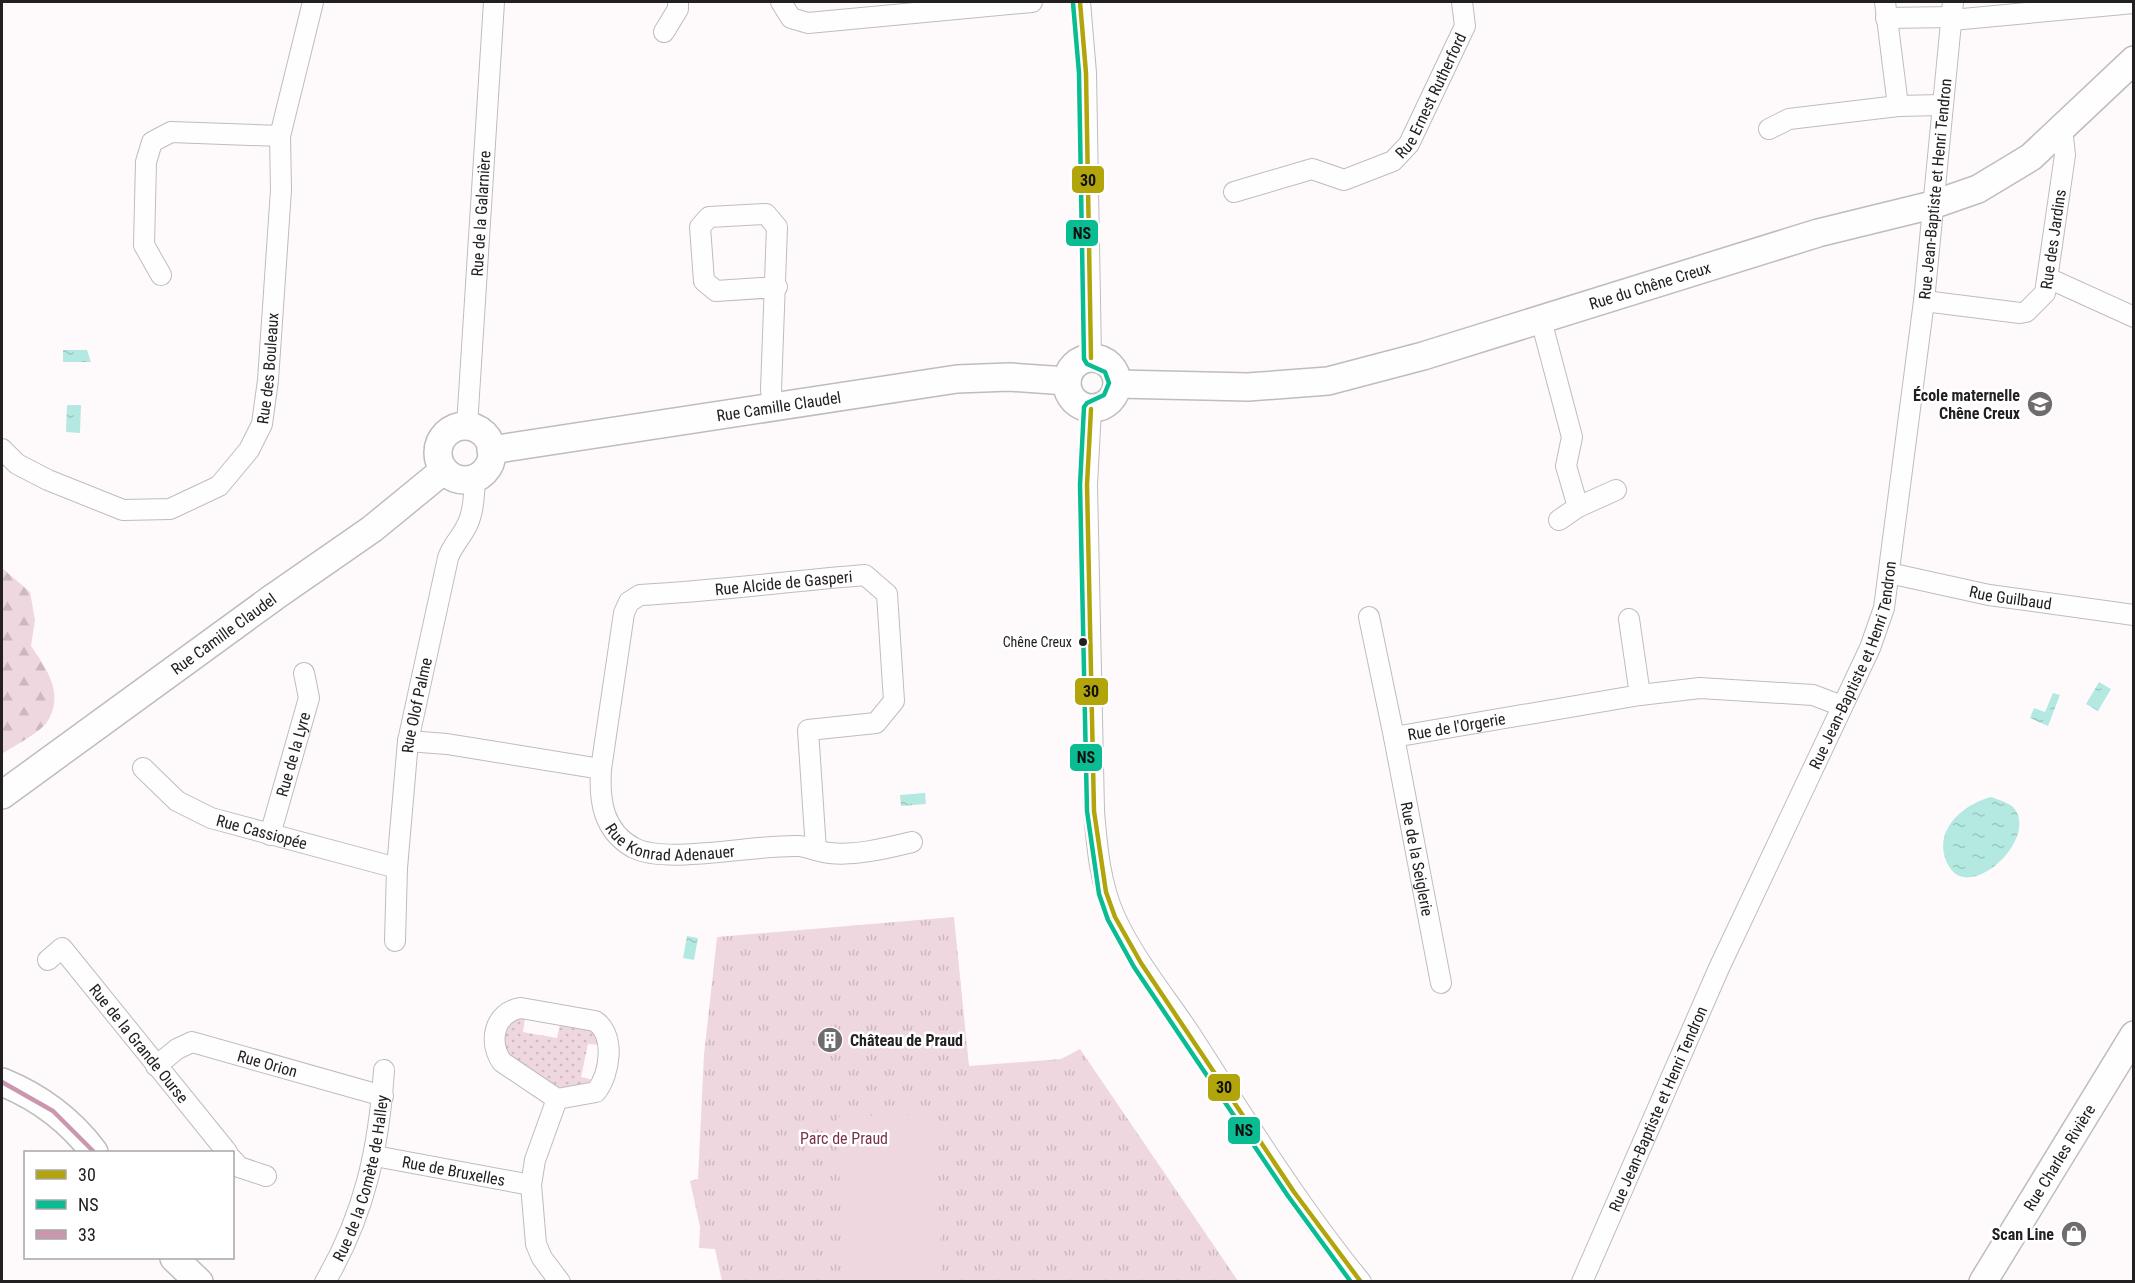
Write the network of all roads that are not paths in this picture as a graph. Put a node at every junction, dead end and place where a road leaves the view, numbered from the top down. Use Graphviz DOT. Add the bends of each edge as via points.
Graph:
graph roads {
  1 [pos="313,2"];
  2 [pos="494,2"];
  3 [pos="678,2"];
  4 [pos="781,2"];
  5 [pos="1032,2"];
  6 [pos="1080,2"];
  7 [pos="1462,2"];
  8 [pos="2133,3"];
  9 [pos="1886,10"];
  10 [pos="1952,13"];
  11 [pos="664,32"];
  12 [pos="2133,60"];
  13 [pos="1942,105"];
  14 [pos="1899,106"];
  15 [pos="2062,128"];
  16 [pos="1769,129"];
  17 [pos="280,136"];
  18 [pos="1234,192"];
  19 [pos="1932,205"];
  20 [pos="161,275"];
  21 [pos="2048,278"];
  22 [pos="777,287"];
  23 [pos="1924,301"];
  24 [pos="2133,317"];
  25 [pos="1541,320"];
  26 [pos="1091,358"];
  27 [pos="1067,381"];
  28 [pos="1118,384"];
  29 [pos="773,405"];
  30 [pos="1091,409"];
  31 [pos="467,426"];
  32 [pos="2,449"];
  33 [pos="491,450"];
  34 [pos="444,470"];
  35 [pos="475,478"];
  36 [pos="1616,490"];
  37 [pos="1578,507"];
  38 [pos="1559,520"];
  39 [pos="1889,573"];
  40 [pos="2133,615"];
  41 [pos="1369,617"];
  42 [pos="1629,619"];
  43 [pos="304,673"];
  44 [pos="1640,695"];
  45 [pos="1842,706"];
  46 [pos="1394,737"];
  47 [pos="408,741"];
  48 [pos="143,768"];
  49 [pos="601,769"];
  50 [pos="2,795"];
  51 [pos="270,835"];
  52 [pos="912,842"];
  53 [pos="816,850"];
  54 [pos="397,868"];
  55 [pos="395,941"];
  56 [pos="48,960"];
  57 [pos="1441,982"];
  58 [pos="2133,1035"];
  59 [pos="156,1066"];
  60 [pos="384,1070"];
  61 [pos="2,1082"];
  62 [pos="383,1096"];
  63 [pos="557,1099"];
  64 [pos="93,1151"];
  65 [pos="226,1151"];
  66 [pos="375,1156"];
  67 [pos="234,1162"];
  68 [pos="266,1176"];
  69 [pos="531,1185"];
  70 [pos="179,1267"];
  71 [pos="1353,1279"];
  72 [pos="199,1281"];
  73 [pos="325,1281"];
  74 [pos="560,1281"];
  75 [pos="1582,1281"];
  76 [pos="1983,1281"];
  1 -- 17 [label="street, Rue des Bouleaux"];
  2 -- 31 [label="street, Rue de la Galarnière"];
  3 -- 11 [label="street"];
  4 -- 5 [label="street" via="790,18 808,23"];
  6 -- 26 [label="street" via="1086,73"];
  7 -- 18 [label="street, Rue Ernest Rutherford" via="1465,26 1412,139 1393,160 1344,180 1312,169"];
  8 -- 10 [label="street"];
  9 -- 10 [label="street"];
  9 -- 14 [label="street"];
  10 -- 13 [label="street, Rue Jean-Baptiste et Henri Tendron"];
  12 -- 15 [label="street, Rue du Chêne Creux"];
  13 -- 14 [label="street"];
  13 -- 19 [label="street, Rue Jean-Baptiste et Henri Tendron"];
  14 -- 16 [label="street" via="1789,119"];
  15 -- 19 [label="street, Rue du Chêne Creux" via="2009,172 1977,189"];
  15 -- 21 [label="street, Rue des Jardins" via="2066,146"];
  17 -- 20 [label="street" via="171,132 152,142 146,162 144,245"];
  17 -- 32 [label="street, Rue des Bouleaux" via="281,190 262,424 249,450 219,486 170,508 123,510 48,480 17,464"];
  19 -- 23 [label="street, Rue Jean-Baptiste et Henri Tendron"];
  19 -- 25 [label="street, Rue du Chêne Creux" via="1818,233"];
  21 -- 23 [label="street, Rue des Jardins" via="2045,293 2026,312"];
  21 -- 24 [label="street"];
  22 -- 22 [label="street" via="777,226 766,214 709,217 700,227 704,281 716,291"];
  22 -- 29 [label="street"];
  23 -- 39 [label="street, Rue Jean-Baptiste et Henri Tendron"];
  25 -- 28 [label="street, Rue du Chêne Creux" via="1328,381 1248,387"];
  25 -- 37 [label="street" via="1572,437 1566,466"];
  26 -- 27 [label="street" via="1076,364"];
  26 -- 28 [label="street" via="1110,365"];
  27 -- 29 [label="street, Rue Camille Claudel" via="957,379"];
  27 -- 30 [label="street" via="1072,398"];
  28 -- 30 [label="street" via="1109,402"];
  29 -- 33 [label="street, Rue Camille Claudel"];
  30 -- 71 [label="street" via="1087,485 1094,811 1105,889 1115,918 1137,955"];
  31 -- 33 [label="street" via="483,433"];
  31 -- 34 [label="street" via="451,429 440,441 438,458"];
  33 -- 35 [label="street" via="489,465"];
  34 -- 35 [label="street" via="456,479"];
  34 -- 50 [label="street, Rue Camille Claudel" via="372,529"];
  35 -- 47 [label="street, Rue Olof Palme" via="474,505 448,558"];
  36 -- 37 [label="street"];
  37 -- 38 [label="street"];
  39 -- 40 [label="street, Rue Guilbaud" via="1989,595"];
  39 -- 45 [label="street, Rue Jean-Baptiste et Henri Tendron" via="1875,634"];
  41 -- 46 [label="street, Rue de l'Orgerie"];
  42 -- 44 [label="street"];
  43 -- 51 [label="street, Rue de la Lyre" via="309,698"];
  44 -- 45 [label="street, Rue de l'Orgerie" via="1711,688 1813,695"];
  44 -- 46 [label="street, Rue de l'Orgerie"];
  45 -- 75 [label="street, Rue Jean-Baptiste et Henri Tendron" via="1728,948"];
  46 -- 57 [label="street, Rue de la Seiglerie"];
  47 -- 49 [label="street"];
  47 -- 54 [label="street, Rue Olof Palme"];
  48 -- 51 [label="street, Rue Cassiopée" via="164,791 192,810"];
  49 -- 53 [label="street, Rue Konrad Adenauer" via="599,790 606,819 613,831 636,848 659,855 800,846"];
  49 -- 53 [label="street, Rue Alcide de Gasperi" via="624,613 629,602 640,595 725,591 865,575 886,594 894,701 876,723 808,730"];
  51 -- 54 [label="street, Rue Cassiopée"];
  52 -- 53 [label="street, Rue Konrad Adenauer" via="831,854"];
  54 -- 55 [label="street, Rue Olof Palme"];
  56 -- 59 [label="street, Rue de la Grande Ourse" via="62,948"];
  58 -- 76 [label="street, Rue Charles Rivière"];
  59 -- 62 [label="street, Rue Orion" via="192,1042"];
  59 -- 65 [label="street, Rue de la Grande Ourse"];
  60 -- 62 [label="street, Rue de la Comète de Halley"];
  61 -- 64 [label="street" via="51,1109 77,1130"];
  62 -- 66 [label="street, Rue de la Comète de Halley"];
  63 -- 63 [label="street" via="502,1062 496,1053 498,1024 513,1009 595,1021 604,1027 609,1040 603,1083 588,1095"];
  63 -- 69 [label="street" via="535,1160"];
  66 -- 69 [label="street, Rue de Bruxelles"];
  66 -- 73 [label="street, Rue de la Comète de Halley" via="355,1219"];
  67 -- 68 [label="street"];
  69 -- 74 [label="street" via="536,1244"];
  70 -- 72 [label="street"];
}
